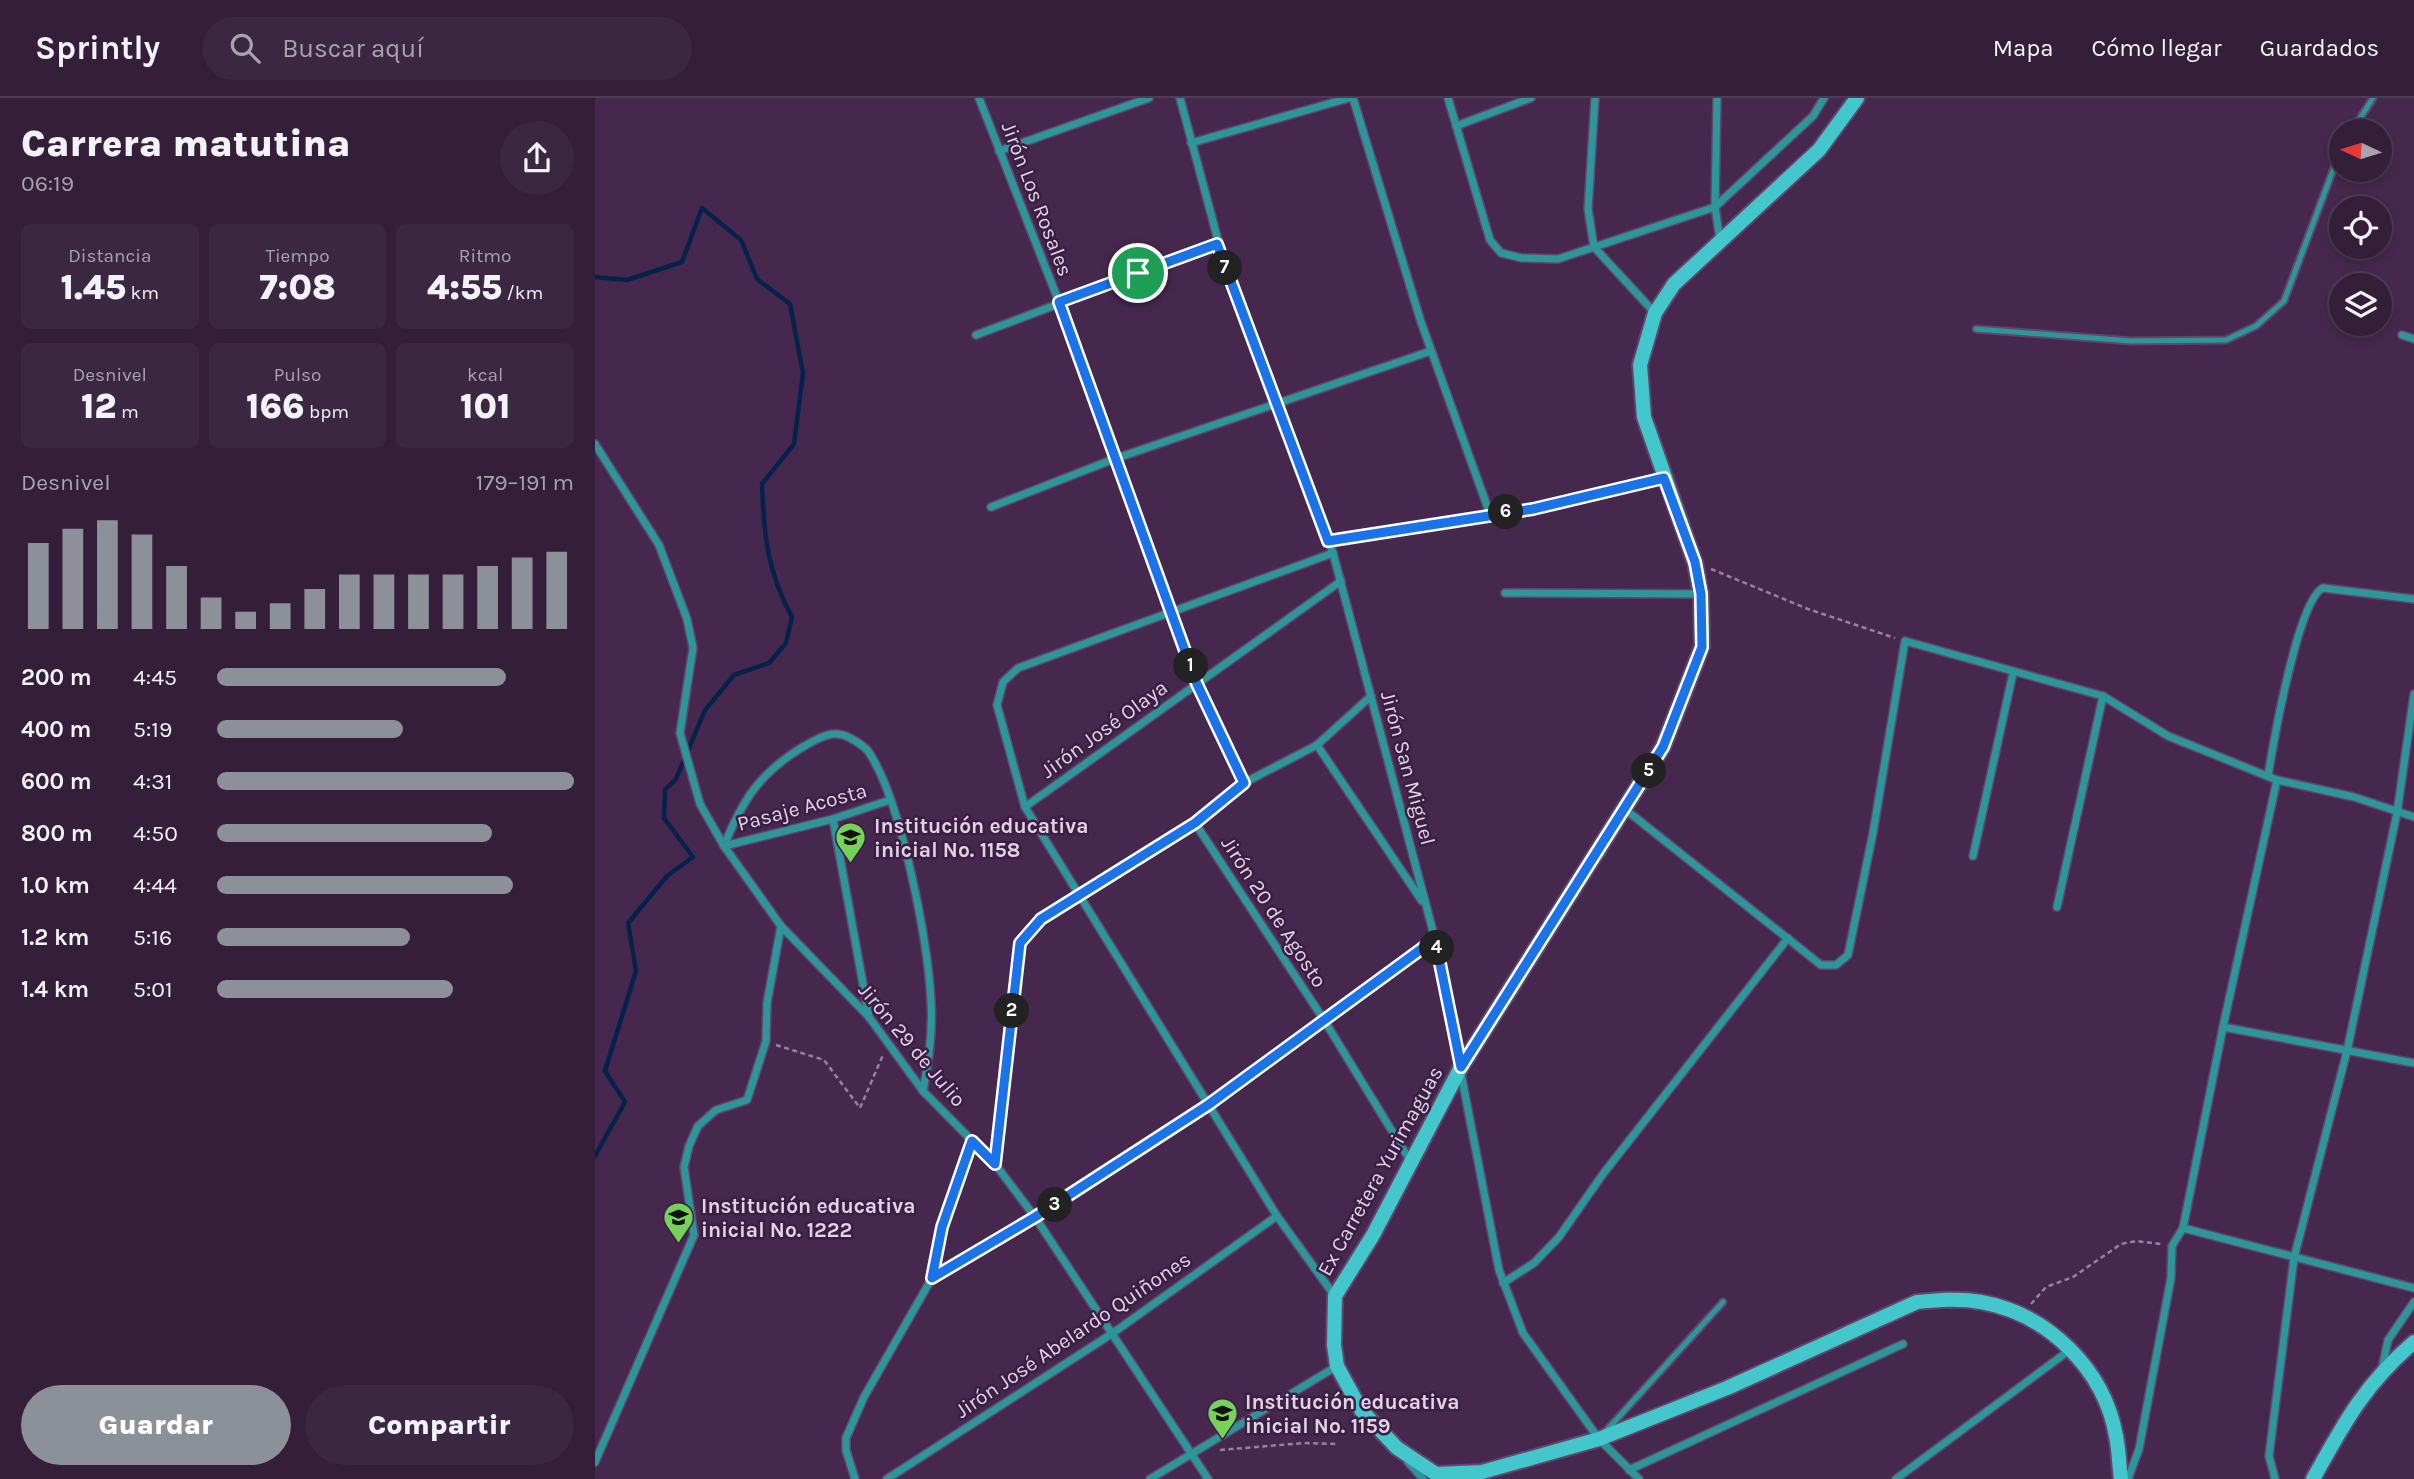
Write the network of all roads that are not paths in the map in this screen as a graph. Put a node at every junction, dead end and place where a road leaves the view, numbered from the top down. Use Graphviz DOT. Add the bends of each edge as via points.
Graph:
graph roads {
  1 [pos="979,98"];
  2 [pos="1149,98"];
  3 [pos="1180,98"];
  4 [pos="1351,98"];
  5 [pos="1448,98"];
  6 [pos="1531,98"];
  7 [pos="1595,98"];
  8 [pos="1717,98"];
  9 [pos="1824,98"];
  10 [pos="1857,98"];
  11 [pos="2373,98"];
  12 [pos="2360,119"];
  13 [pos="1456,125"];
  14 [pos="1191,143"];
  15 [pos="999,151"];
  16 [pos="2329,181"];
  17 [pos="1715,207"];
  18 [pos="1720,240"];
  19 [pos="1217,244"];
  20 [pos="1594,247"];
  21 [pos="1059,302"];
  22 [pos="1655,313"];
  23 [pos="1976,329"];
  24 [pos="976,335"];
  25 [pos="2402,335"];
  26 [pos="2414,339"];
  27 [pos="1431,351"];
  28 [pos="1277,402"];
  29 [pos="595,444"];
  30 [pos="1114,459"];
  31 [pos="1664,478"];
  32 [pos="991,507"];
  33 [pos="1490,514"];
  34 [pos="1328,541"];
  35 [pos="1333,554"];
  36 [pos="1341,581"];
  37 [pos="1505,593"];
  38 [pos="1701,594"];
  39 [pos="2414,600"];
  40 [pos="1174,613"];
  41 [pos="2013,673"];
  42 [pos="1197,684"];
  43 [pos="2414,694"];
  44 [pos="1371,696"];
  45 [pos="2103,696"];
  46 [pos="1317,745"];
  47 [pos="2268,776"];
  48 [pos="2277,779"];
  49 [pos="1244,783"];
  50 [pos="890,800"];
  51 [pos="1025,807"];
  52 [pos="1626,810"];
  53 [pos="2396,813"];
  54 [pos="2414,817"];
  55 [pos="832,819"];
  56 [pos="1195,823"];
  57 [pos="724,846"];
  58 [pos="1973,856"];
  59 [pos="1078,895"];
  60 [pos="1427,908"];
  61 [pos="2057,908"];
  62 [pos="781,926"];
  63 [pos="1788,938"];
  64 [pos="1435,939"];
  65 [pos="870,1017"];
  66 [pos="1324,1020"];
  67 [pos="2223,1027"];
  68 [pos="2347,1051"];
  69 [pos="2414,1063"];
  70 [pos="1461,1067"];
  71 [pos="923,1091"];
  72 [pos="1208,1105"];
  73 [pos="972,1141"];
  74 [pos="1412,1163"];
  75 [pos="995,1164"];
  76 [pos="1277,1216"];
  77 [pos="1035,1217"];
  78 [pos="2183,1228"];
  79 [pos="2294,1258"];
  80 [pos="932,1278"];
  81 [pos="1503,1283"];
  82 [pos="2414,1288"];
  83 [pos="1335,1296"];
  84 [pos="1723,1301"];
  85 [pos="2414,1303"];
  86 [pos="1113,1333"];
  87 [pos="2414,1342"];
  88 [pos="1903,1344"];
  89 [pos="2071,1349"];
  90 [pos="1337,1366"];
  91 [pos="2382,1369"];
  92 [pos="1599,1439"];
  93 [pos="1397,1448"];
  94 [pos="1191,1453"];
  95 [pos="595,1462"];
  96 [pos="1629,1470"];
  97 [pos="855,1479"];
  98 [pos="887,1479"];
  99 [pos="1150,1479"];
  100 [pos="1208,1479"];
  101 [pos="1423,1479"];
  102 [pos="1639,1479"];
  103 [pos="1896,1479"];
  104 [pos="2121,1479"];
  105 [pos="2128,1479"];
  106 [pos="2275,1479"];
  107 [pos="2313,1479"];
  1 -- 15 [label="street, Jirón Los Rosales"];
  2 -- 15 [label="street"];
  3 -- 14 [label="street, Jirón San Miguel"];
  4 -- 14 [label="street"];
  4 -- 27 [label="street"];
  5 -- 13 [label="street"];
  6 -- 13 [label="street"];
  7 -- 20 [label="street" via="1588,209"];
  8 -- 17 [label="street"];
  9 -- 17 [label="street" via="1814,116"];
  10 -- 18 [label="street, Ex Carretera Yurimaguas" via="1819,150"];
  11 -- 12 [label="lane"];
  13 -- 20 [label="street" via="1490,240 1501,253 1558,259"];
  14 -- 19 [label="street, Jirón San Miguel"];
  15 -- 21 [label="street, Jirón Los Rosales"];
  16 -- 23 [label="lane" via="2284,301 2256,326 2226,340 2131,341"];
  17 -- 18 [label="street"];
  17 -- 20 [label="street"];
  18 -- 22 [label="street, Ex Carretera Yurimaguas" via="1674,284"];
  19 -- 21 [label="street"];
  19 -- 28 [label="street, Jirón San Miguel"];
  20 -- 22 [label="street"];
  21 -- 24 [label="street"];
  21 -- 30 [label="street, Jirón Los Rosales"];
  22 -- 31 [label="street, Ex Carretera Yurimaguas" via="1640,365 1644,417"];
  25 -- 26 [label="street"];
  27 -- 28 [label="street"];
  27 -- 33 [label="street"];
  28 -- 30 [label="street"];
  28 -- 34 [label="street, Jirón San Miguel"];
  29 -- 57 [label="street, Jirón 29 de Julio" via="659,545 687,619 693,648 680,733 700,804"];
  30 -- 32 [label="street"];
  30 -- 40 [label="street, Jirón Los Rosales"];
  31 -- 33 [label="street" via="1533,509"];
  31 -- 38 [label="street, Ex Carretera Yurimaguas" via="1695,562"];
  33 -- 34 [label="street"];
  34 -- 35 [label="street, Jirón San Miguel"];
  35 -- 36 [label="street, Jirón San Miguel"];
  35 -- 40 [label="street"];
  36 -- 42 [label="street, Jirón José Olaya"];
  36 -- 44 [label="street, Jirón San Miguel"];
  37 -- 38 [label="street"];
  38 -- 52 [label="street, Ex Carretera Yurimaguas" via="1702,647 1663,747"];
  39 -- 47 [label="street" via="2318,590 2294,653"];
  40 -- 42 [label="street, Jirón Los Rosales"];
  40 -- 51 [label="street" via="1018,668 1003,682 997,705"];
  41 -- 45 [label="street"];
  41 -- 58 [label="street"];
  41 -- 63 [label="street" via="1905,641 1848,955 1836,965 1821,965"];
  42 -- 49 [label="street, Jirón Los Rosales"];
  42 -- 51 [label="street, Jirón José Olaya"];
  43 -- 53 [label="street"];
  44 -- 46 [label="street"];
  44 -- 60 [label="street, Jirón San Miguel"];
  45 -- 47 [label="street" via="2168,736"];
  45 -- 61 [label="street"];
  46 -- 49 [label="street"];
  46 -- 60 [label="street"];
  47 -- 48 [label="street"];
  48 -- 53 [label="street" via="2354,797"];
  48 -- 67 [label="street"];
  49 -- 56 [label="street"];
  50 -- 55 [label="street, Pasaje Acosta"];
  50 -- 57 [label="street" via="869,752 848,737 825,734 763,778 740,805"];
  50 -- 71 [label="street" via="913,887 931,1001 932,1051"];
  51 -- 59 [label="street"];
  52 -- 63 [label="street"];
  52 -- 70 [label="street, Ex Carretera Yurimaguas"];
  53 -- 54 [label="street"];
  53 -- 68 [label="street"];
  55 -- 57 [label="street, Pasaje Acosta"];
  55 -- 65 [label="street"];
  56 -- 59 [label="street"];
  56 -- 66 [label="street, Jirón 20 de Agosto"];
  57 -- 62 [label="street, Jirón 29 de Julio"];
  59 -- 72 [label="street"];
  59 -- 75 [label="street" via="1041,919 1020,943"];
  60 -- 64 [label="street, Jirón San Miguel"];
  62 -- 65 [label="street, Jirón 29 de Julio"];
  62 -- 95 [label="street" via="767,1003 766,1041 747,1100 716,1110 698,1126 689,1146 684,1167 694,1235"];
  63 -- 81 [label="street" via="1559,1237 1534,1263"];
  64 -- 66 [label="street"];
  64 -- 70 [label="street, Jirón San Miguel"];
  65 -- 71 [label="street, Jirón 29 de Julio"];
  66 -- 72 [label="street"];
  66 -- 74 [label="street, Jirón 20 de Agosto"];
  67 -- 68 [label="street"];
  67 -- 78 [label="street"];
  68 -- 69 [label="street"];
  68 -- 79 [label="street"];
  70 -- 74 [label="street, Ex Carretera Yurimaguas"];
  70 -- 81 [label="street, Jirón San Miguel"];
  71 -- 73 [label="street, Jirón 29 de Julio"];
  72 -- 76 [label="street"];
  72 -- 77 [label="street"];
  73 -- 75 [label="street, Jirón 29 de Julio"];
  73 -- 80 [label="street" via="942,1227"];
  74 -- 83 [label="street, Ex Carretera Yurimaguas"];
  75 -- 77 [label="street, Jirón 29 de Julio"];
  76 -- 83 [label="street"];
  76 -- 86 [label="street, Jirón José Abelardo Quiñones"];
  77 -- 80 [label="street"];
  77 -- 86 [label="street, Jirón 29 de Julio"];
  78 -- 79 [label="street"];
  78 -- 105 [label="street" via="2172,1246 2171,1278 2139,1449"];
  79 -- 82 [label="street"];
  79 -- 106 [label="street" via="2269,1456"];
  80 -- 97 [label="street" via="864,1397 846,1438"];
  81 -- 92 [label="street, Jirón San Miguel" via="1523,1333"];
  83 -- 90 [label="street, Ex Carretera Yurimaguas"];
  84 -- 92 [label="lane"];
  85 -- 91 [label="street" via="2388,1340"];
  86 -- 94 [label="street, Jirón 29 de Julio"];
  86 -- 98 [label="street, Jirón José Abelardo Quiñones"];
  87 -- 91 [label="street"];
  88 -- 96 [label="street"];
  89 -- 92 [label="street, Ex Carretera Yurimaguas" via="2041,1325 1980,1301 1917,1303"];
  89 -- 103 [label="street"];
  89 -- 104 [label="street, Ex Carretera Yurimaguas" via="2105,1399 2116,1435"];
  90 -- 93 [label="street, Ex Carretera Yurimaguas" via="1361,1410"];
  90 -- 94 [label="street"];
  91 -- 107 [label="street" via="2353,1406"];
  92 -- 93 [label="street, Ex Carretera Yurimaguas" via="1482,1472 1451,1474 1436,1474"];
  92 -- 96 [label="street, Jirón San Miguel"];
  93 -- 101 [label="street"];
  94 -- 99 [label="street"];
  94 -- 100 [label="street, Jirón 29 de Julio"];
  96 -- 102 [label="street, Jirón San Miguel"];
}
